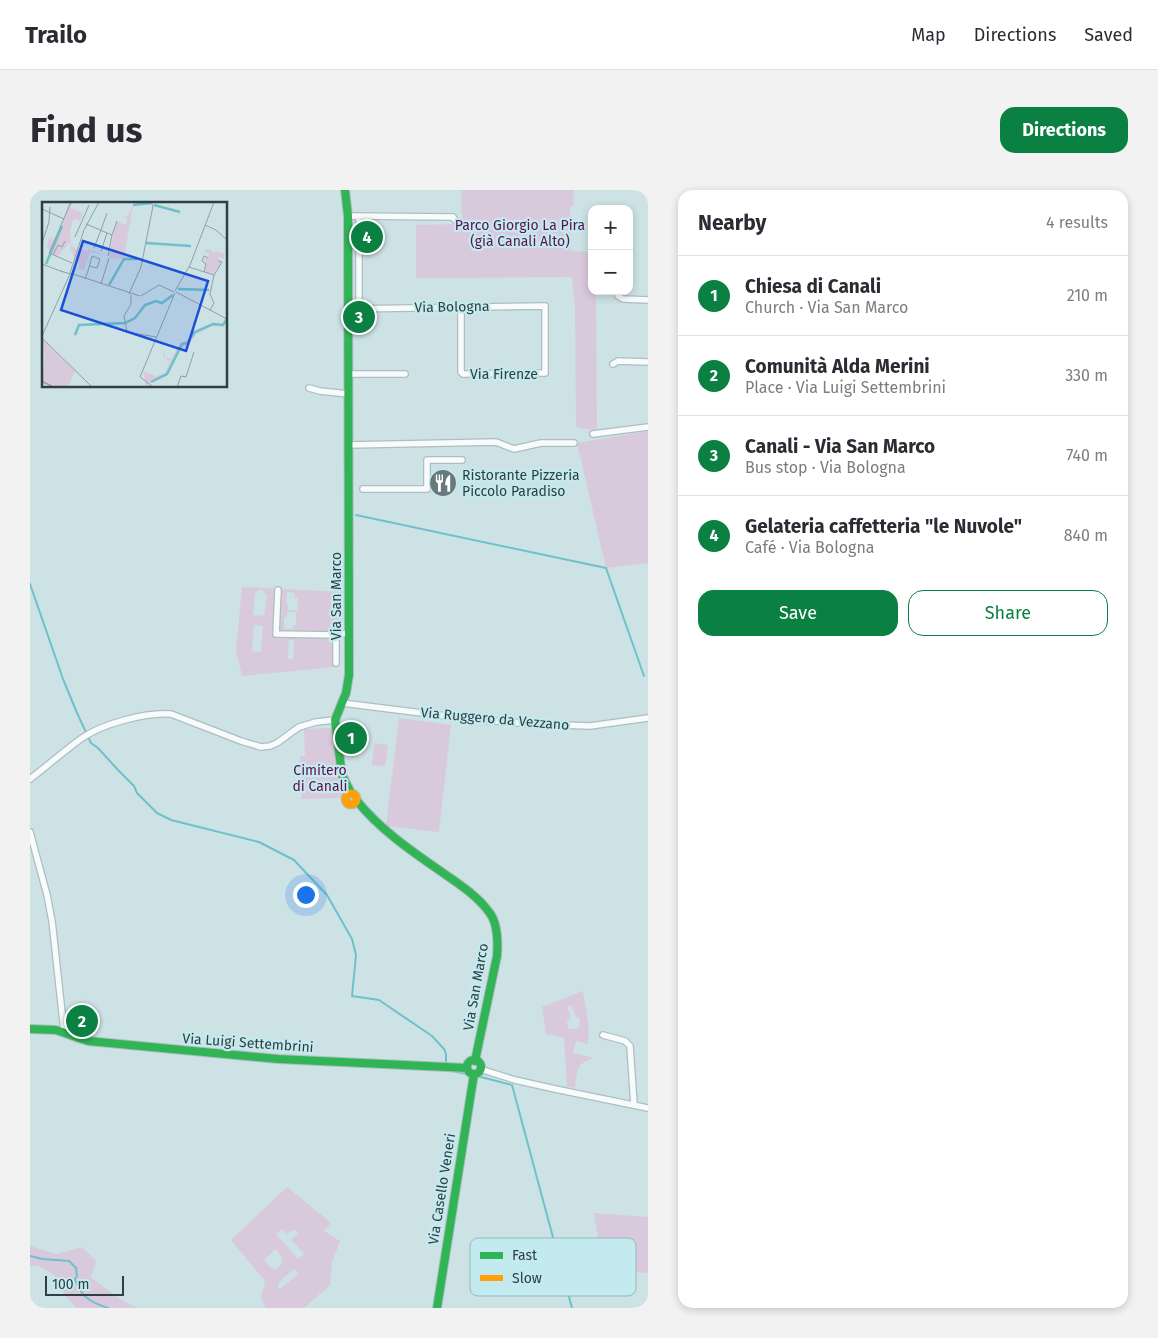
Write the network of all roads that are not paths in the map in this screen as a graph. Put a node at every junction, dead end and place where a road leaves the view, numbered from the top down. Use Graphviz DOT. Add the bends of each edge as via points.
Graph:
graph roads {
  1 [pos="346,192"];
  2 [pos="348,216"];
  3 [pos="359,216"];
  4 [pos="455,220"];
  5 [pos="618,296"];
  6 [pos="648,300"];
  7 [pos="545,306"];
  8 [pos="461,307"];
  9 [pos="348,308"];
  10 [pos="359,308"];
  11 [pos="348,326"];
  12 [pos="648,362"];
  13 [pos="613,364"];
  14 [pos="348,374"];
  15 [pos="405,374"];
  16 [pos="309,388"];
  17 [pos="348,394"];
  18 [pos="648,427"];
  19 [pos="593,434"];
  20 [pos="574,443"];
  21 [pos="348,445"];
  22 [pos="462,460"];
  23 [pos="348,489"];
  24 [pos="278,590"];
  25 [pos="348,633"];
  26 [pos="336,635"];
  27 [pos="336,663"];
  28 [pos="342,703"];
  29 [pos="648,718"];
  30 [pos="335,720"];
  31 [pos="30,780"];
  32 [pos="30,832"];
  33 [pos="30,1029"];
  34 [pos="64,1031"];
  35 [pos="603,1036"];
  36 [pos="475,1061"];
  37 [pos="467,1068"];
  38 [pos="475,1074"];
  39 [pos="634,1105"];
  40 [pos="648,1108"];
  41 [pos="437,1308"];
  1 -- 2 [label="street, Via San Marco"];
  2 -- 3 [label="street"];
  2 -- 9 [label="street, Via San Marco"];
  3 -- 4 [label="street" via="453,217"];
  3 -- 10 [label="street"];
  5 -- 6 [label="street"];
  7 -- 8 [label="street, Via Bologna"];
  7 -- 8 [label="street, Via Firenze" via="545,374 463,374"];
  8 -- 10 [label="street, Via Bologna"];
  9 -- 10 [label="street, Via Bologna"];
  9 -- 11 [label="street, Via San Marco"];
  10 -- 11 [label="street" via="359,326"];
  11 -- 14 [label="street, Via San Marco"];
  12 -- 13 [label="street" via="618,361"];
  14 -- 15 [label="street"];
  14 -- 17 [label="street, Via San Marco"];
  16 -- 17 [label="street"];
  17 -- 21 [label="street, Via San Marco"];
  18 -- 19 [label="street"];
  20 -- 21 [label="street" via="541,443 514,449 496,442"];
  21 -- 23 [label="street, Via San Marco"];
  22 -- 23 [label="street" via="427,460 427,489"];
  23 -- 25 [label="street, Via San Marco"];
  24 -- 26 [label="street" via="276,634"];
  25 -- 26 [label="street"];
  25 -- 28 [label="street, Via San Marco" via="349,683"];
  26 -- 27 [label="street"];
  28 -- 29 [label="street, Via Ruggero da Vezzano" via="470,719 568,726"];
  28 -- 30 [label="street, Via San Marco"];
  30 -- 31 [label="street" via="299,728 277,743 260,747 171,714 159,713 120,722 83,738"];
  30 -- 36 [label="street, Via San Marco" via="342,775 349,794 356,796 354,803 474,896 493,920 498,937 497,956"];
  32 -- 34 [label="street" via="52,921"];
  33 -- 34 [label="street, Via Luigi Settembrini"];
  34 -- 37 [label="street, Via Luigi Settembrini" via="93,1042 165,1049 278,1059"];
  35 -- 39 [label="street" via="625,1041 630,1046"];
  36 -- 37 [label="street" via="470,1062"];
  36 -- 38 [label="street" via="478,1063"];
  37 -- 38 [label="street"];
  38 -- 39 [label="street"];
  38 -- 41 [label="street, Via Casello Veneri"];
  39 -- 40 [label="street"];
}
